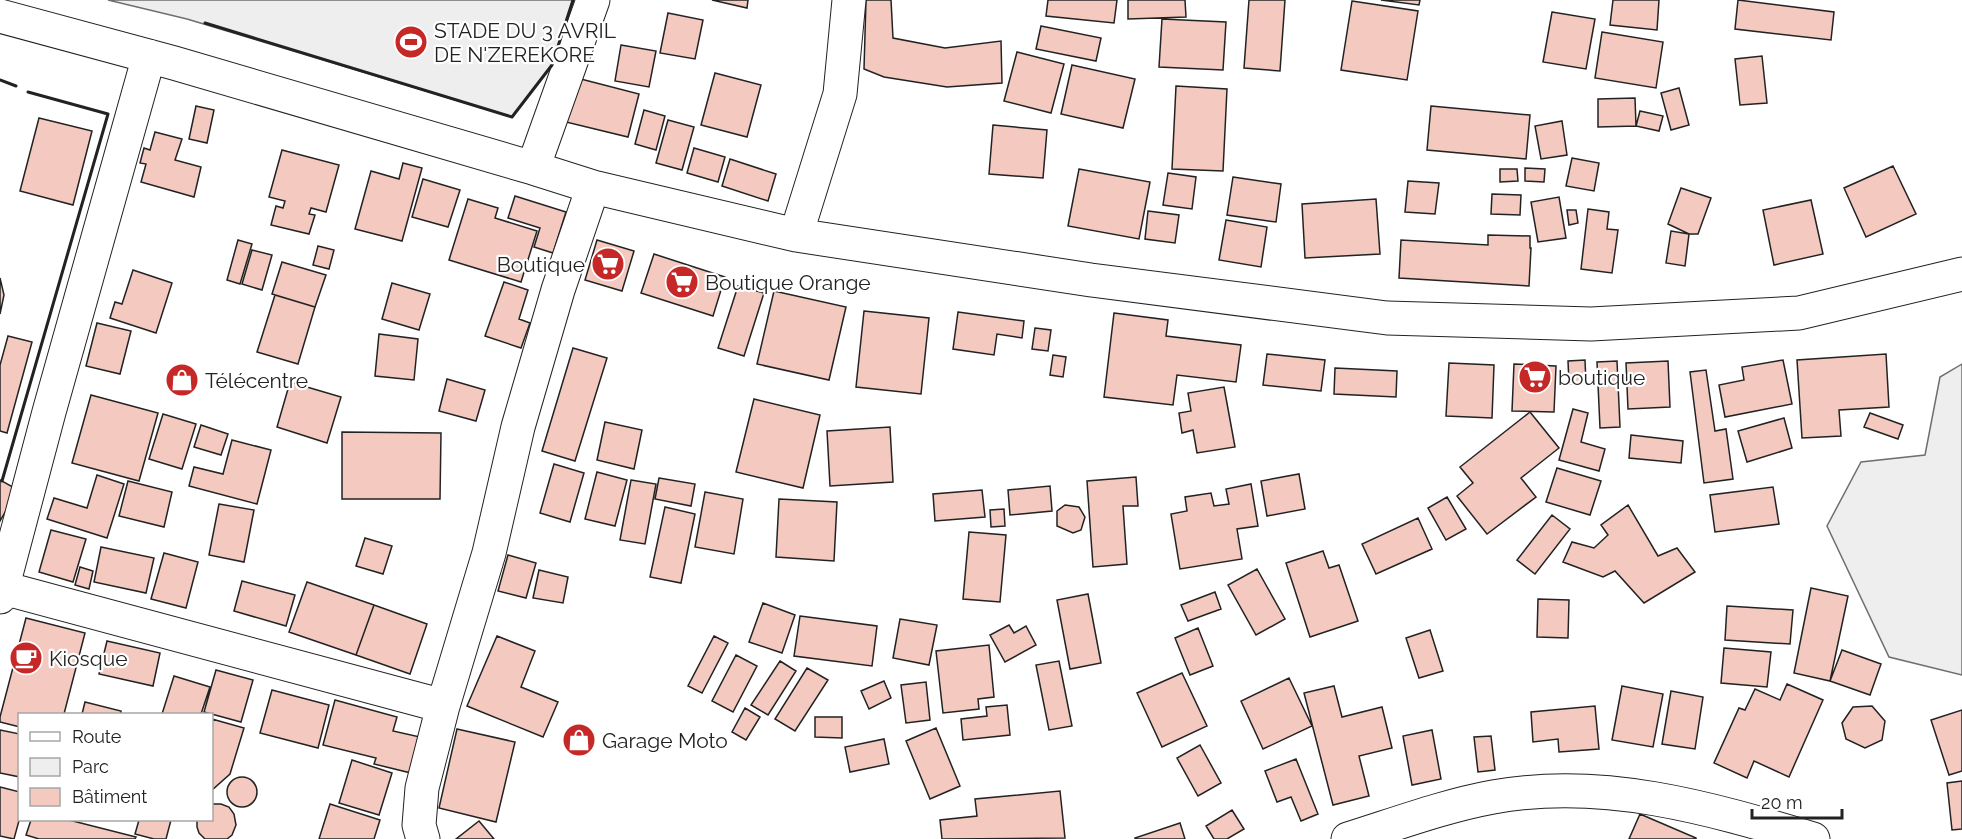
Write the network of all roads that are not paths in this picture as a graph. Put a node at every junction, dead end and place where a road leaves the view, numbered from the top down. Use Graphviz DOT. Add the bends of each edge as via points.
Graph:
graph roads {
  1 [pos="593,0"];
  2 [pos="849,0"];
  3 [pos="0,16"];
  4 [pos="149,56"];
  5 [pos="533,168"];
  6 [pos="592,187"];
  7 [pos="796,235"];
  8 [pos="1962,274"];
  9 [pos="1,592"];
  10 [pos="443,706"];
  11 [pos="423,839"];
  12 [pos="1348,839"];
  13 [pos="1813,839"];
  1 -- 5 [label="street"];
  2 -- 7 [label="street" via="840,94"];
  3 -- 4 [label="street"];
  4 -- 5 [label="street"];
  4 -- 9 [label="street"];
  5 -- 6 [label="street"];
  6 -- 7 [label="street"];
  6 -- 10 [label="street" via="521,416 489,553"];
  7 -- 8 [label="street" via="1091,280 1388,318 1591,324 1799,313"];
  9 -- 10 [label="street"];
  10 -- 11 [label="street" via="422,788 419,825"];
  12 -- 13 [label="street" via="1494,797 1559,790 1628,793 1732,814"];
}
